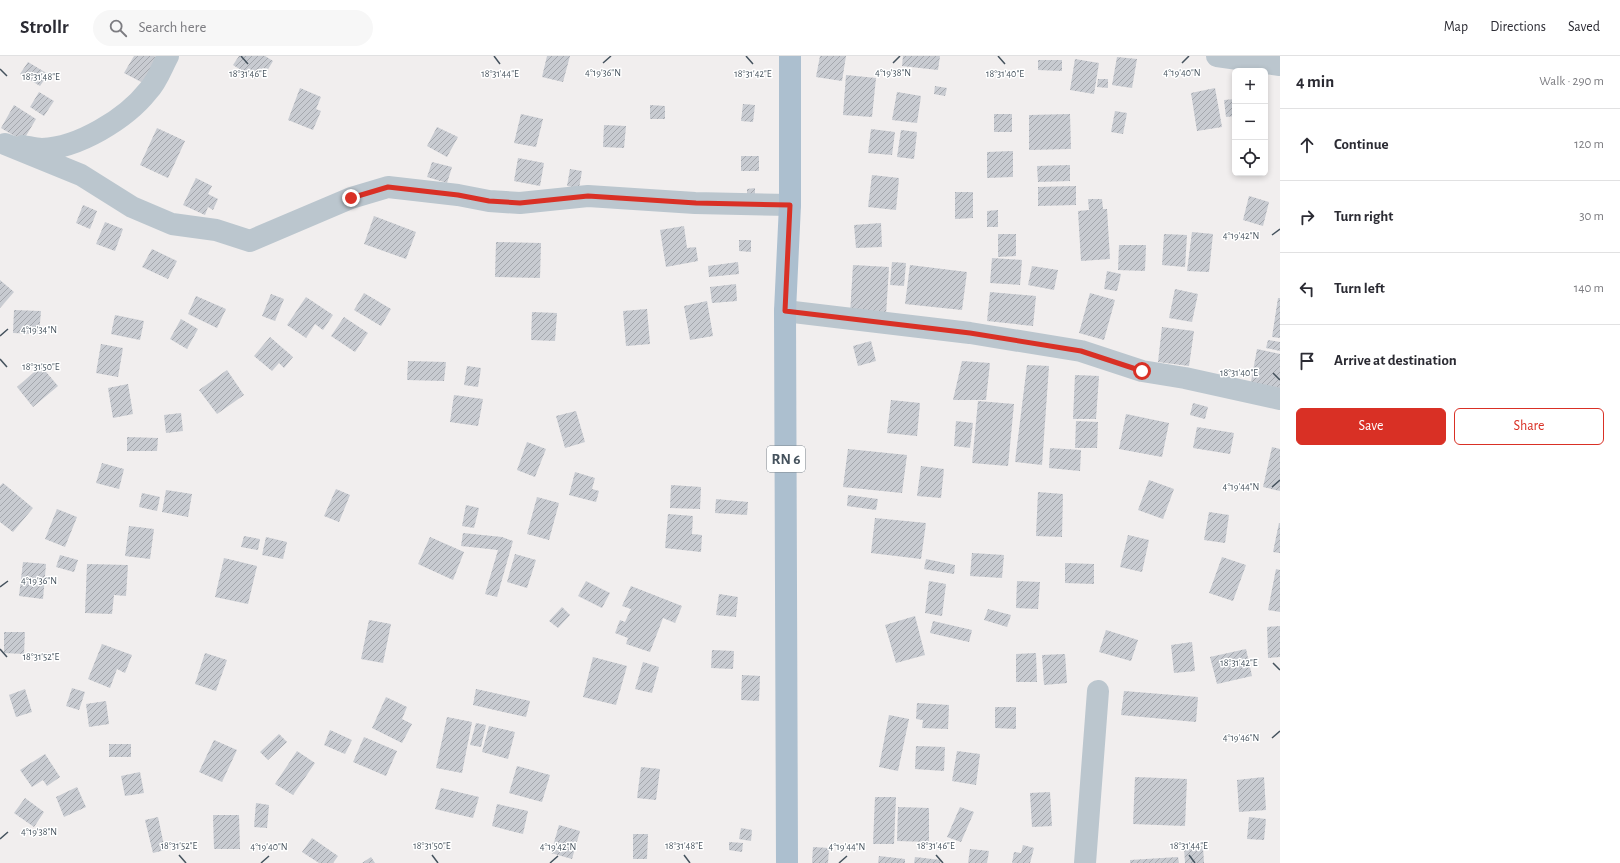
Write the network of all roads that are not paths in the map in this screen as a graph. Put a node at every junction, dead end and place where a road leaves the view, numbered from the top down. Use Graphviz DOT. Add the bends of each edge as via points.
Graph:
graph roads {
  1 [pos="168,56"];
  2 [pos="790,56"];
  3 [pos="1217,56"];
  4 [pos="1280,65"];
  5 [pos="2,144"];
  6 [pos="790,205"];
  7 [pos="785,311"];
  8 [pos="1280,399"];
  9 [pos="1098,691"];
  10 [pos="787,863"];
  11 [pos="1085,863"];
  1 -- 5 [label="street" via="149,91 100,131 81,141 42,149"];
  2 -- 6 [label="main road, RN 6"];
  3 -- 4 [label="street"];
  5 -- 6 [label="street" via="81,175 132,207 172,224 216,230 250,241 351,198 388,187 520,203 588,196 696,203"];
  6 -- 7 [label="main road, RN 6"];
  7 -- 8 [label="street" via="970,333 1081,351 1142,371"];
  7 -- 10 [label="main road, RN 6"];
  9 -- 11 [label="street"];
}
